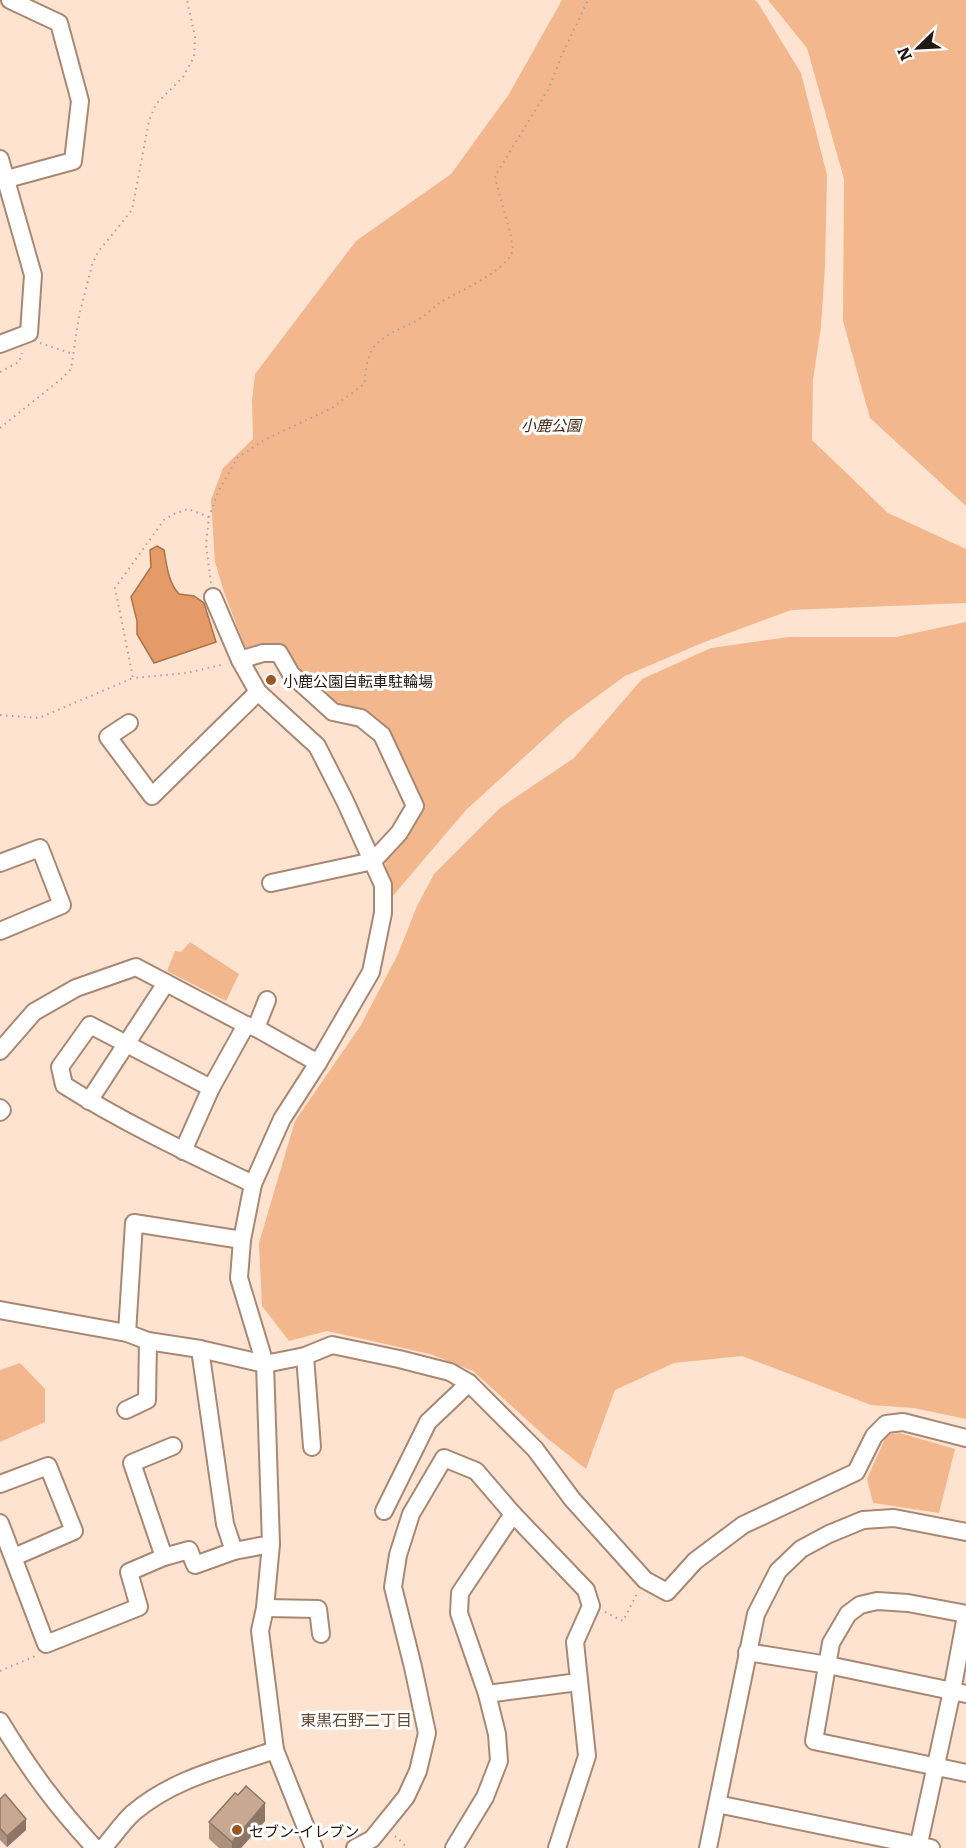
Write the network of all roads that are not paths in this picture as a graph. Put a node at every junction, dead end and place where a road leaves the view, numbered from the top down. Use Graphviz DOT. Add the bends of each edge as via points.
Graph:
graph roads {
  1 [pos="10,0"];
  2 [pos="0,159"];
  3 [pos="7,179"];
  4 [pos="0,344"];
  5 [pos="213,597"];
  6 [pos="240,660"];
  7 [pos="258,692"];
  8 [pos="129,723"];
  9 [pos="373,861"];
  10 [pos="0,863"];
  11 [pos="271,883"];
  12 [pos="0,931"];
  13 [pos="166,983"];
  14 [pos="267,1000"];
  15 [pos="251,1027"];
  16 [pos="127,1043"];
  17 [pos="0,1051"];
  18 [pos="318,1063"];
  19 [pos="212,1088"];
  20 [pos="89,1101"];
  21 [pos="183,1151"];
  22 [pos="253,1184"];
  23 [pos="242,1239"];
  24 [pos="0,1310"];
  25 [pos="127,1333"];
  26 [pos="148,1341"];
  27 [pos="200,1348"];
  28 [pos="305,1356"];
  29 [pos="265,1364"];
  30 [pos="469,1383"];
  31 [pos="126,1410"];
  32 [pos="966,1438"];
  33 [pos="173,1446"];
  34 [pos="312,1447"];
  35 [pos="0,1484"];
  36 [pos="384,1511"];
  37 [pos="513,1514"];
  38 [pos="0,1522"];
  39 [pos="966,1532"];
  40 [pos="271,1544"];
  41 [pos="234,1551"];
  42 [pos="14,1557"];
  43 [pos="164,1557"];
  44 [pos="265,1608"];
  45 [pos="966,1615"];
  46 [pos="321,1634"];
  47 [pos="747,1652"];
  48 [pos="828,1665"];
  49 [pos="578,1682"];
  50 [pos="959,1693"];
  51 [pos="487,1694"];
  52 [pos="0,1720"];
  53 [pos="275,1750"];
  54 [pos="936,1768"];
  55 [pos="966,1773"];
  56 [pos="717,1804"];
  57 [pos="922,1847"];
  58 [pos="95,1848"];
  59 [pos="103,1848"];
  60 [pos="314,1848"];
  61 [pos="355,1848"];
  62 [pos="454,1848"];
  63 [pos="557,1848"];
  64 [pos="708,1848"];
  1 -- 3 [label="street" via="59,23 80,101 73,161"];
  2 -- 3 [label="street"];
  3 -- 4 [label="street" via="33,275 29,333"];
  5 -- 6 [label="street"];
  6 -- 7 [label="street"];
  6 -- 9 [label="street" via="279,653 291,674 333,712 362,718 382,735 415,806 399,832"];
  7 -- 8 [label="street" via="152,796 108,737"];
  7 -- 9 [label="street" via="317,746"];
  9 -- 11 [label="street"];
  9 -- 18 [label="street" via="384,885 383,913 371,972"];
  10 -- 12 [label="street" via="40,849 62,905"];
  13 -- 15 [label="street"];
  13 -- 16 [label="street"];
  13 -- 17 [label="street" via="136,967 76,988 34,1012"];
  14 -- 15 [label="street"];
  15 -- 18 [label="street"];
  15 -- 19 [label="street"];
  16 -- 19 [label="street"];
  16 -- 20 [label="street"];
  16 -- 20 [label="street" via="90,1025 60,1067 64,1085"];
  18 -- 22 [label="street" via="282,1119"];
  19 -- 21 [label="street"];
  20 -- 21 [label="street"];
  21 -- 22 [label="street"];
  22 -- 23 [label="street"];
  23 -- 25 [label="street" via="134,1223"];
  23 -- 29 [label="street" via="239,1278"];
  24 -- 25 [label="street"];
  25 -- 26 [label="street"];
  26 -- 27 [label="street"];
  26 -- 31 [label="street" via="147,1400"];
  27 -- 29 [label="street"];
  27 -- 41 [label="street" via="225,1524"];
  28 -- 29 [label="street"];
  28 -- 30 [label="street" via="332,1345 450,1372"];
  28 -- 34 [label="street"];
  29 -- 40 [label="street"];
  30 -- 32 [label="street" via="536,1449 572,1499 645,1580 667,1592 695,1561 743,1525 856,1472 874,1436 886,1424 903,1422"];
  30 -- 36 [label="street" via="428,1422"];
  33 -- 43 [label="street" via="132,1463"];
  35 -- 42 [label="street" via="48,1466 74,1531"];
  37 -- 49 [label="street" via="586,1590 591,1606 575,1642"];
  37 -- 51 [label="street" via="460,1593 459,1613"];
  37 -- 61 [label="street" via="476,1471 444,1458 411,1514 393,1587 427,1733 418,1771 406,1797 372,1839"];
  38 -- 42 [label="street"];
  39 -- 47 [label="street" via="894,1518 863,1520 801,1549 778,1571 756,1614"];
  40 -- 41 [label="street"];
  40 -- 44 [label="street"];
  41 -- 43 [label="street" via="195,1565 189,1550"];
  42 -- 43 [label="street" via="46,1644 140,1607 129,1572"];
  44 -- 46 [label="street" via="318,1609"];
  44 -- 53 [label="street" via="261,1631"];
  45 -- 48 [label="street" via="898,1602 860,1605 848,1614 831,1643"];
  45 -- 50 [label="street"];
  47 -- 48 [label="street"];
  47 -- 56 [label="street"];
  48 -- 50 [label="street"];
  48 -- 54 [label="street" via="814,1741"];
  49 -- 51 [label="street"];
  49 -- 63 [label="street" via="587,1756"];
  50 -- 54 [label="street"];
  51 -- 62 [label="street" via="499,1761 485,1797"];
  52 -- 58 [label="street" via="30,1771"];
  53 -- 59 [label="street" via="191,1778 152,1798"];
  53 -- 60 [label="street"];
  54 -- 55 [label="street"];
  54 -- 57 [label="street"];
  56 -- 57 [label="street"];
  56 -- 64 [label="street"];
}
